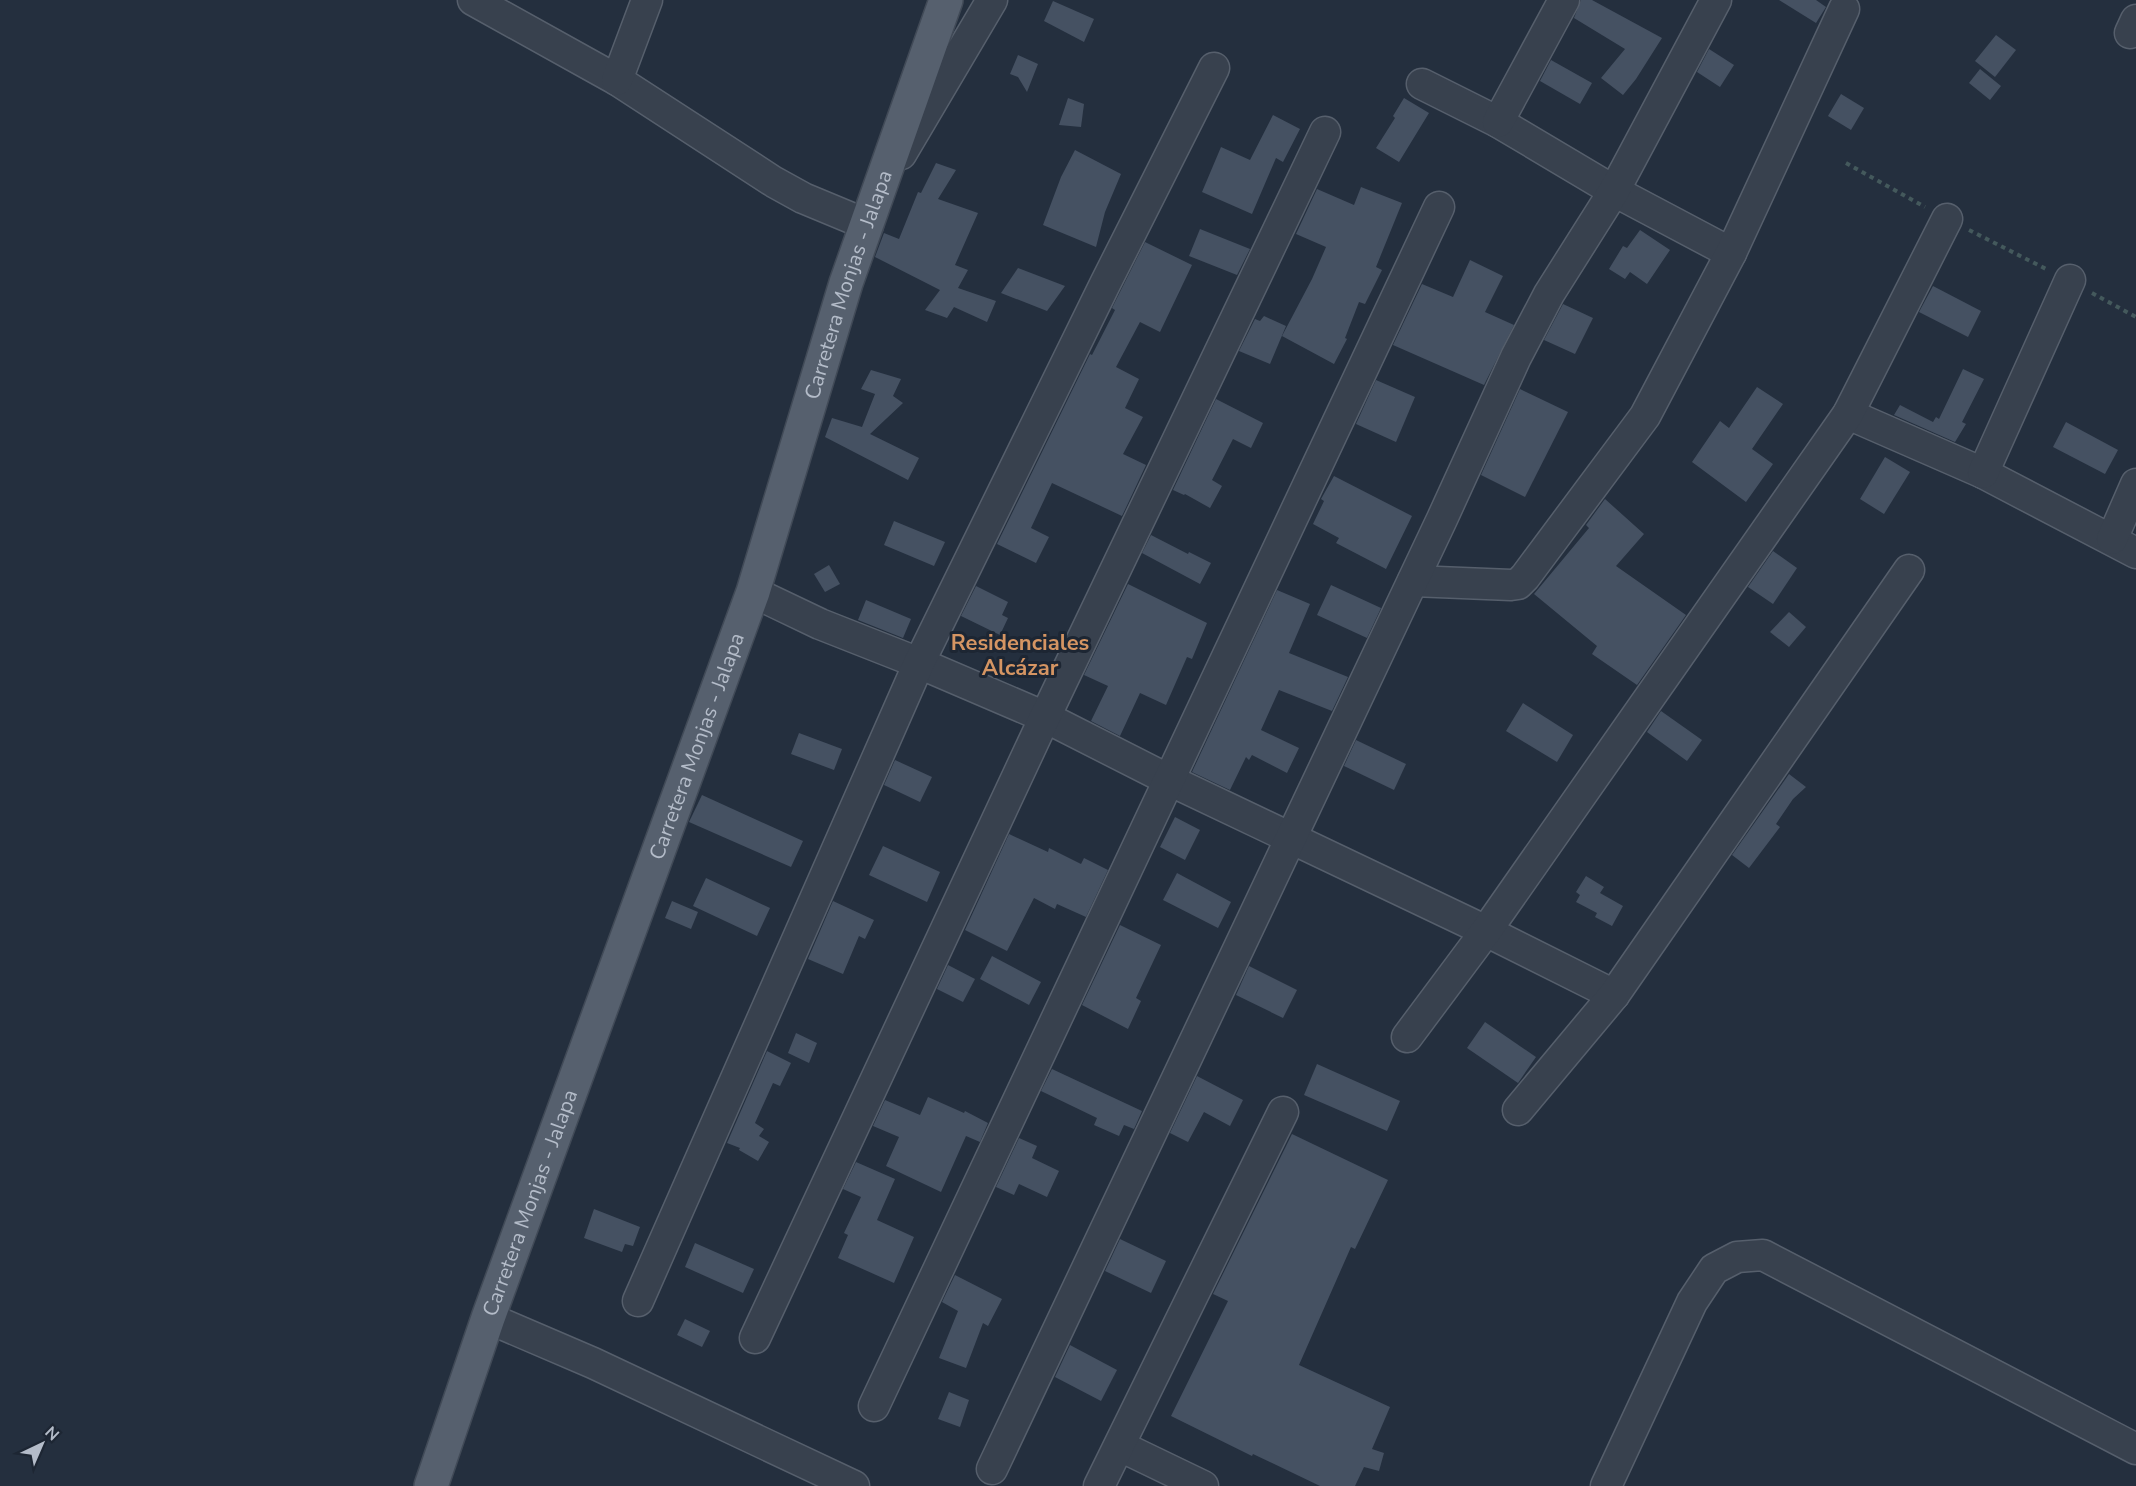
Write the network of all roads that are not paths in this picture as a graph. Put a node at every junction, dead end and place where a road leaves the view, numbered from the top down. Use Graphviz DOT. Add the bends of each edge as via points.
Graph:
graph roads {
  1 [pos="473,0"];
  2 [pos="647,0"];
  3 [pos="946,0"];
  4 [pos="992,0"];
  5 [pos="1564,0"];
  6 [pos="1716,0"];
  7 [pos="1844,9"];
  8 [pos="1214,68"];
  9 [pos="617,80"];
  10 [pos="1422,84"];
  11 [pos="1498,122"];
  12 [pos="1325,132"];
  13 [pos="882,185"];
  14 [pos="1614,191"];
  15 [pos="1439,207"];
  16 [pos="1947,219"];
  17 [pos="868,225"];
  18 [pos="1731,253"];
  19 [pos="2070,280"];
  20 [pos="1848,414"];
  21 [pos="1983,473"];
  22 [pos="2136,484"];
  23 [pos="2124,546"];
  24 [pos="1909,570"];
  25 [pos="1413,581"];
  26 [pos="753,592"];
  27 [pos="919,663"];
  28 [pos="1045,717"];
  29 [pos="1169,780"];
  30 [pos="1290,838"];
  31 [pos="1486,931"];
  32 [pos="1614,994"];
  33 [pos="1407,1036"];
  34 [pos="1518,1110"];
  35 [pos="1283,1112"];
  36 [pos="638,1301"];
  37 [pos="488,1318"];
  38 [pos="755,1338"];
  39 [pos="874,1406"];
  40 [pos="1120,1446"];
  41 [pos="2136,1449"];
  42 [pos="992,1469"];
  43 [pos="431,1486"];
  44 [pos="854,1486"];
  45 [pos="1100,1486"];
  46 [pos="1203,1486"];
  47 [pos="1606,1486"];
  1 -- 9 [label="street"];
  2 -- 9 [label="street"];
  3 -- 13 [label="main road, Carretera Monjas - Jalapa"];
  4 -- 13 [label="street"];
  5 -- 11 [label="street"];
  6 -- 14 [label="street"];
  7 -- 18 [label="street"];
  8 -- 27 [label="street"];
  9 -- 17 [label="street" via="774,182"];
  10 -- 11 [label="street"];
  11 -- 14 [label="street"];
  12 -- 28 [label="street"];
  13 -- 17 [label="main road, Carretera Monjas - Jalapa"];
  14 -- 18 [label="street"];
  14 -- 25 [label="street" via="1549,294 1516,357"];
  15 -- 29 [label="street"];
  16 -- 20 [label="street"];
  17 -- 26 [label="main road, Carretera Monjas - Jalapa" via="846,283"];
  18 -- 25 [label="street" via="1644,416 1525,577 1511,585"];
  19 -- 21 [label="street"];
  20 -- 21 [label="street"];
  20 -- 31 [label="street"];
  21 -- 23 [label="street"];
  22 -- 23 [label="street"];
  24 -- 32 [label="street"];
  25 -- 30 [label="street"];
  26 -- 27 [label="street" via="820,624"];
  26 -- 37 [label="main road, Carretera Monjas - Jalapa"];
  27 -- 28 [label="street"];
  27 -- 36 [label="street"];
  28 -- 29 [label="street"];
  28 -- 38 [label="street"];
  29 -- 30 [label="street"];
  29 -- 39 [label="street"];
  30 -- 31 [label="street"];
  30 -- 42 [label="street"];
  31 -- 32 [label="street"];
  31 -- 33 [label="street"];
  32 -- 34 [label="street"];
  35 -- 40 [label="street"];
  37 -- 43 [label="main road, Carretera Monjas - Jalapa"];
  37 -- 44 [label="street"];
  40 -- 45 [label="street"];
  40 -- 46 [label="street"];
  41 -- 47 [label="street" via="1763,1255 1737,1257 1714,1269 1692,1302"];
}
